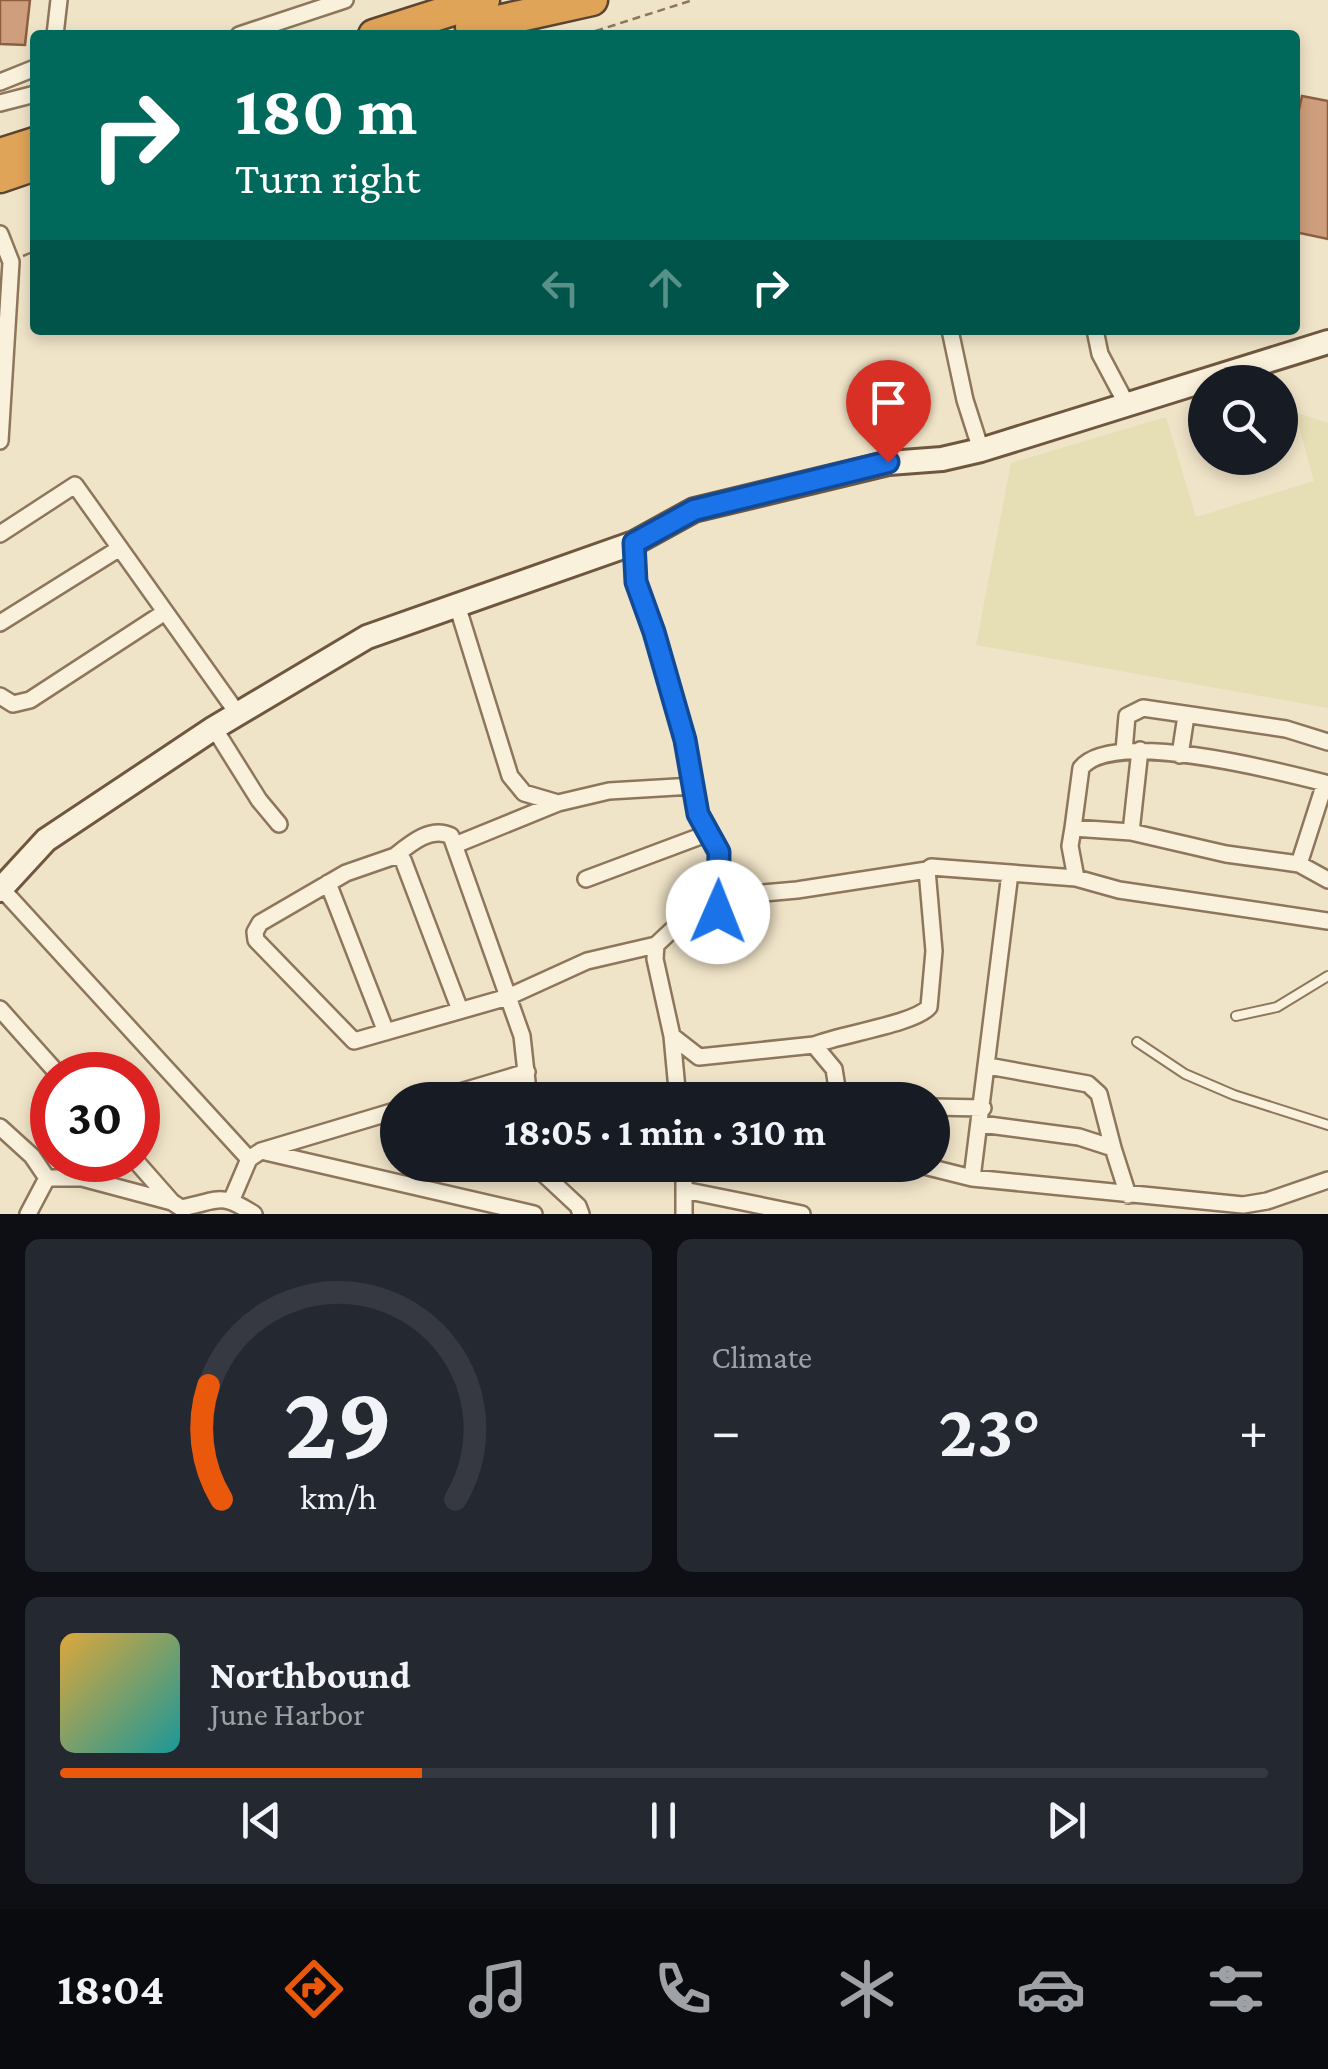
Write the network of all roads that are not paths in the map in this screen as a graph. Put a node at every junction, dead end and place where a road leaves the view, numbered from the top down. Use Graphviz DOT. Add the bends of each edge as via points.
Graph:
graph roads {
  1 [pos="58,0"];
  2 [pos="346,0"];
  3 [pos="555,0"];
  4 [pos="592,0"];
  5 [pos="468,14"];
  6 [pos="55,30"];
  7 [pos="254,30"];
  8 [pos="396,30"];
  9 [pos="30,70"];
  10 [pos="0,82"];
  11 [pos="30,95"];
  12 [pos="0,104"];
  13 [pos="30,145"];
  14 [pos="0,154"];
  15 [pos="30,167"];
  16 [pos="0,176"];
  17 [pos="0,234"];
  18 [pos="951,335"];
  19 [pos="1096,335"];
  20 [pos="1328,342"];
  21 [pos="1126,403"];
  22 [pos="0,441"];
  23 [pos="981,450"];
  24 [pos="0,534"];
  25 [pos="634,543"];
  26 [pos="120,548"];
  27 [pos="457,606"];
  28 [pos="165,612"];
  29 [pos="0,623"];
  30 [pos="0,696"];
  31 [pos="238,714"];
  32 [pos="1186,716"];
  33 [pos="214,728"];
  34 [pos="1328,742"];
  35 [pos="1132,751"];
  36 [pos="1180,755"];
  37 [pos="1326,777"];
  38 [pos="693,786"];
  39 [pos="558,804"];
  40 [pos="280,824"];
  41 [pos="1073,828"];
  42 [pos="1131,832"];
  43 [pos="709,833"];
  44 [pos="455,845"];
  45 [pos="396,856"];
  46 [pos="1299,864"];
  47 [pos="927,870"];
  48 [pos="1010,873"];
  49 [pos="586,878"];
  50 [pos="1076,878"];
  51 [pos="1328,880"];
  52 [pos="328,883"];
  53 [pos="1,889"];
  54 [pos="719,897"];
  55 [pos="1328,921"];
  56 [pos="656,945"];
  57 [pos="1328,976"];
  58 [pos="508,997"];
  59 [pos="0,1009"];
  60 [pos="460,1010"];
  61 [pos="1236,1016"];
  62 [pos="386,1032"];
  63 [pos="672,1036"];
  64 [pos="1137,1042"];
  65 [pos="814,1045"];
  66 [pos="38,1052"];
  67 [pos="988,1066"];
  68 [pos="527,1072"];
  69 [pos="493,1082"];
  70 [pos="528,1082"];
  71 [pos="676,1082"];
  72 [pos="836,1082"];
  73 [pos="950,1110"];
  74 [pos="380,1116"];
  75 [pos="982,1116"];
  76 [pos="0,1126"];
  77 [pos="1328,1126"];
  78 [pos="1113,1148"];
  79 [pos="30,1154"];
  80 [pos="255,1155"];
  81 [pos="950,1172"];
  82 [pos="972,1178"];
  83 [pos="1328,1180"];
  84 [pos="45,1182"];
  85 [pos="95,1182"];
  86 [pos="155,1182"];
  87 [pos="552,1182"];
  88 [pos="684,1182"];
  89 [pos="684,1190"];
  90 [pos="1128,1195"];
  91 [pos="232,1199"];
  92 [pos="179,1208"];
  93 [pos="28,1214"];
  94 [pos="254,1214"];
  95 [pos="534,1214"];
  96 [pos="581,1214"];
  97 [pos="684,1214"];
  98 [pos="802,1214"];
  1 -- 6 [label="street"];
  2 -- 7 [label="street"];
  3 -- 5 [label="highway"];
  4 -- 5 [label="highway"];
  5 -- 8 [label="highway"];
  9 -- 10 [label="street"];
  11 -- 12 [label="street"];
  13 -- 14 [label="highway"];
  15 -- 16 [label="highway"];
  17 -- 22 [label="street" via="11,262"];
  18 -- 23 [label="street"];
  19 -- 21 [label="street"];
  20 -- 21 [label="street"];
  21 -- 23 [label="street"];
  23 -- 25 [label="street" via="888,462 694,510"];
  24 -- 26 [label="street" via="75,485"];
  25 -- 27 [label="street"];
  25 -- 38 [label="street" via="636,582"];
  26 -- 28 [label="street"];
  26 -- 29 [label="street"];
  27 -- 31 [label="street" via="367,637"];
  27 -- 39 [label="street" via="510,776 524,793"];
  28 -- 30 [label="street" via="30,700 13,704"];
  28 -- 31 [label="street"];
  31 -- 33 [label="street"];
  32 -- 34 [label="street" via="1286,729"];
  32 -- 35 [label="street" via="1134,710 1127,716"];
  32 -- 36 [label="street"];
  33 -- 40 [label="street"];
  33 -- 53 [label="street" via="46,840"];
  35 -- 36 [label="street"];
  35 -- 41 [label="street" via="1087,760"];
  35 -- 42 [label="street"];
  36 -- 37 [label="street"];
  37 -- 46 [label="street"];
  38 -- 39 [label="street" via="609,791"];
  38 -- 43 [label="street"];
  39 -- 44 [label="street"];
  41 -- 42 [label="street"];
  41 -- 50 [label="street"];
  42 -- 46 [label="street"];
  43 -- 49 [label="street"];
  43 -- 54 [label="street" via="719,852"];
  44 -- 45 [label="street" via="438,832"];
  44 -- 58 [label="street"];
  45 -- 52 [label="street"];
  45 -- 60 [label="street"];
  46 -- 51 [label="street"];
  47 -- 48 [label="street"];
  47 -- 54 [label="street"];
  47 -- 65 [label="street" via="934,951 929,1007 907,1020"];
  48 -- 50 [label="street"];
  48 -- 67 [label="street"];
  50 -- 55 [label="street"];
  52 -- 62 [label="street"];
  52 -- 62 [label="street" via="260,923 256,940 354,1041"];
  53 -- 80 [label="street"];
  54 -- 56 [label="street" via="718,912 672,930"];
  56 -- 58 [label="street" via="587,961"];
  56 -- 63 [label="street"];
  57 -- 61 [label="lane" via="1277,1008"];
  58 -- 60 [label="street"];
  58 -- 68 [label="street"];
  59 -- 66 [label="street"];
  60 -- 62 [label="street"];
  63 -- 65 [label="street" via="699,1057"];
  63 -- 71 [label="street"];
  64 -- 77 [label="lane" via="1185,1074"];
  65 -- 72 [label="street" via="834,1069"];
  67 -- 75 [label="street"];
  67 -- 78 [label="street" via="1088,1084 1099,1094"];
  68 -- 69 [label="street"];
  68 -- 70 [label="street"];
  73 -- 75 [label="street"];
  74 -- 80 [label="street"];
  75 -- 78 [label="street"];
  75 -- 82 [label="street"];
  76 -- 79 [label="street"];
  78 -- 90 [label="street"];
  80 -- 91 [label="street"];
  80 -- 95 [label="street"];
  81 -- 82 [label="street"];
  82 -- 90 [label="street"];
  83 -- 90 [label="street" via="1243,1204"];
  84 -- 93 [label="street"];
  85 -- 92 [label="street"];
  86 -- 92 [label="street"];
  87 -- 96 [label="street"];
  88 -- 89 [label="street"];
  89 -- 97 [label="street"];
  89 -- 98 [label="street"];
  91 -- 92 [label="street"];
  91 -- 94 [label="street"];
}
